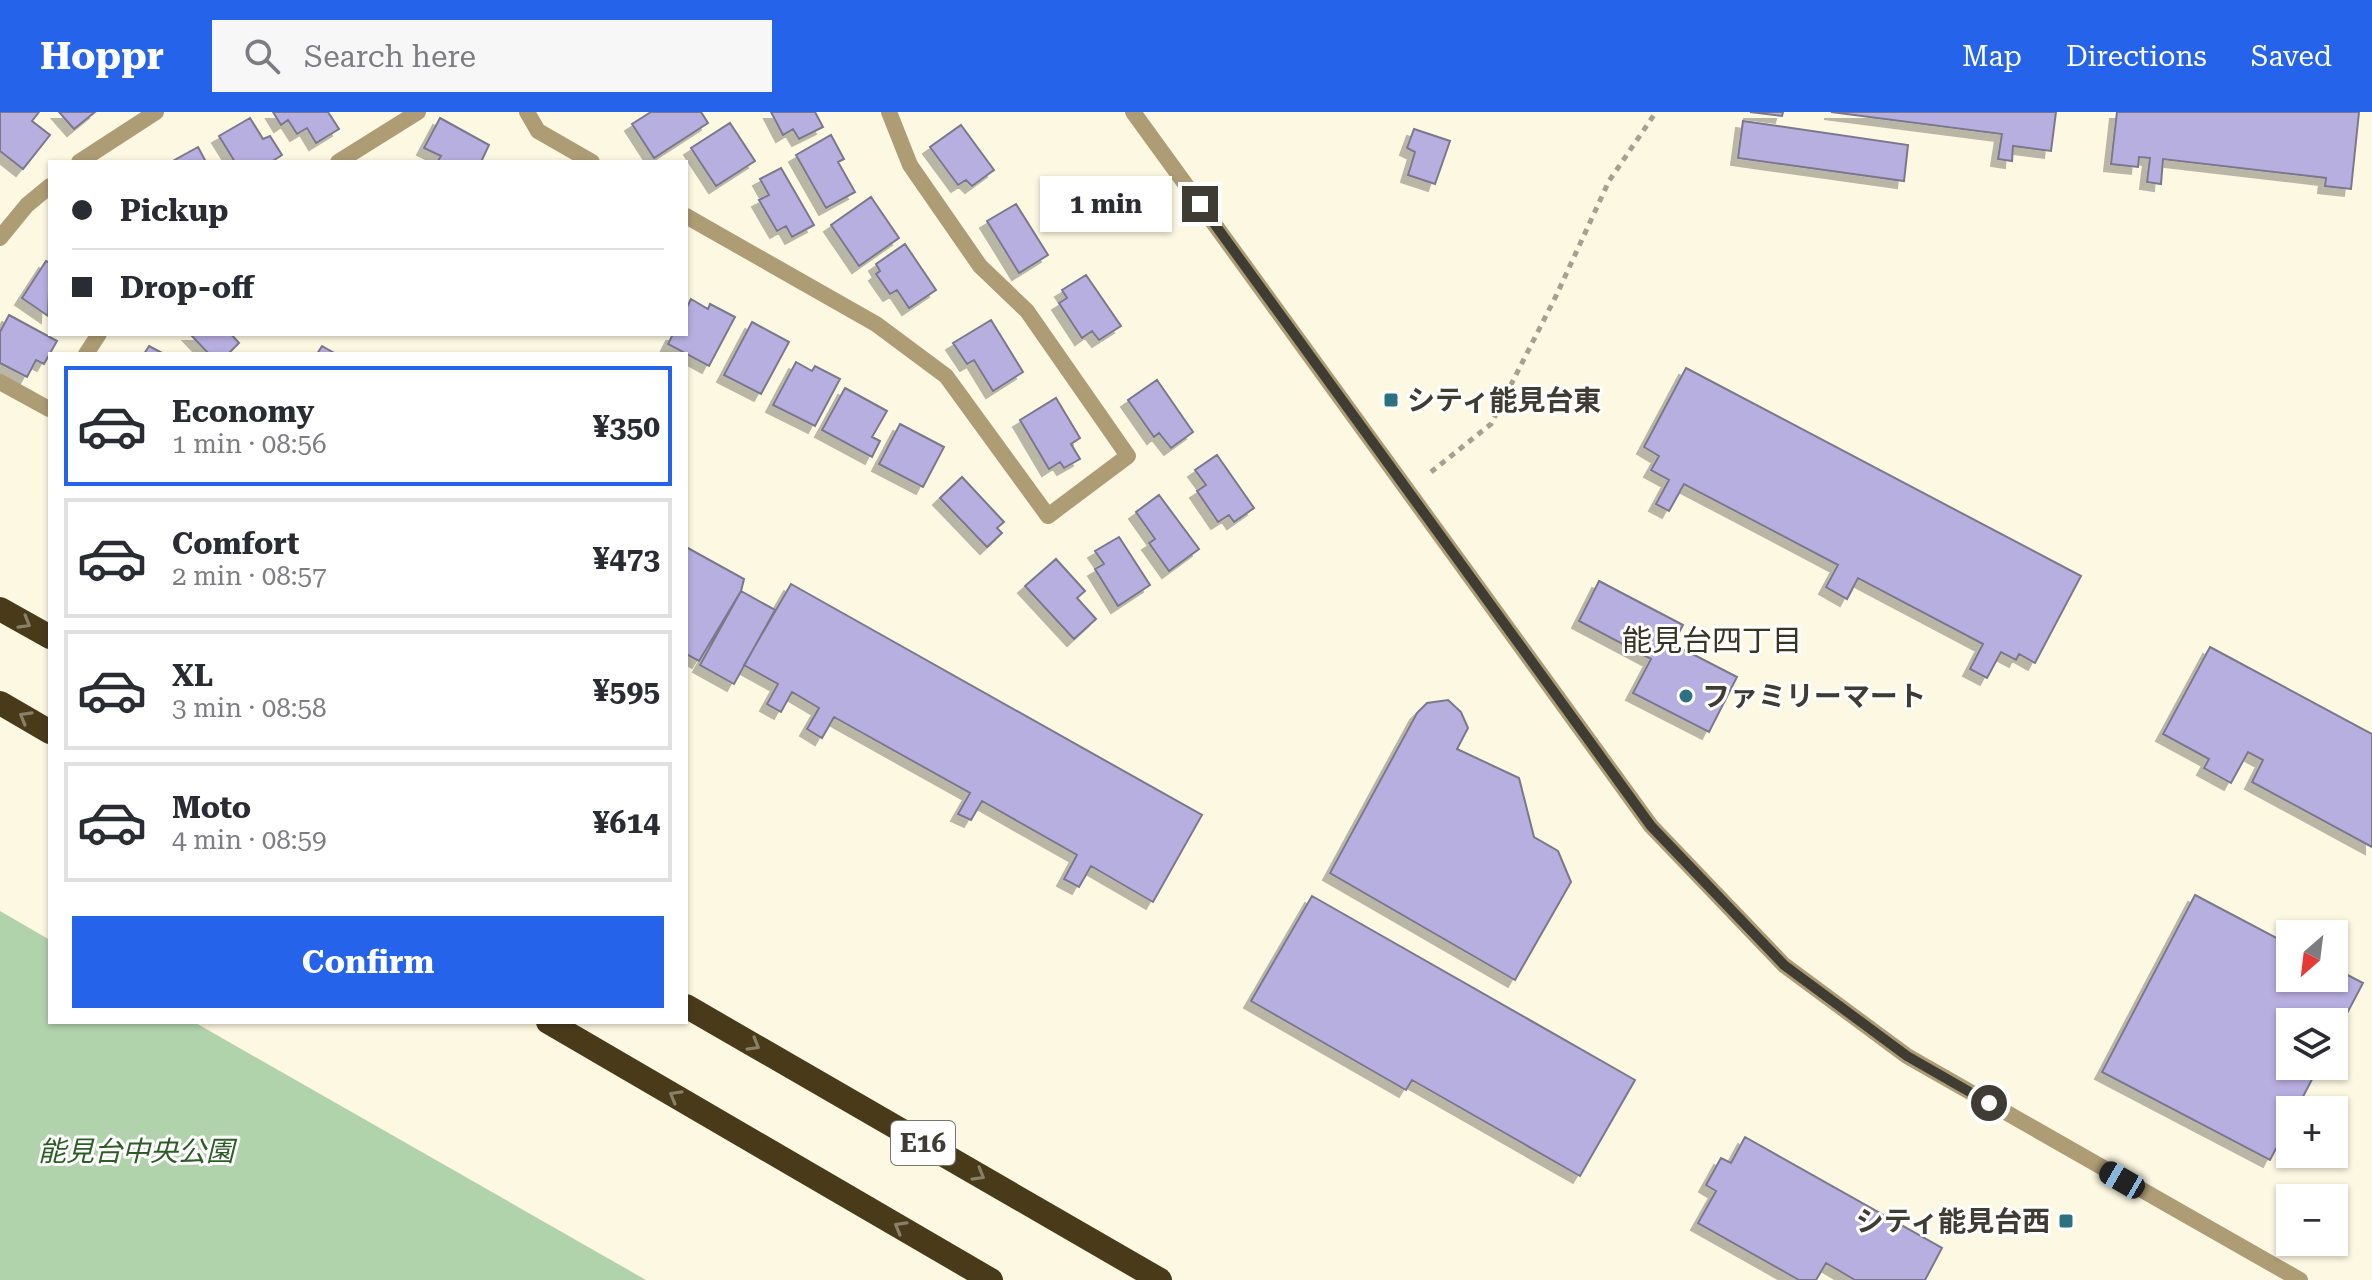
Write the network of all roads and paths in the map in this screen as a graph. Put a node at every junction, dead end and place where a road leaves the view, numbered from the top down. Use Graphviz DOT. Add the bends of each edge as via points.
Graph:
graph roads {
  1 [pos="156,112"];
  2 [pos="418,112"];
  3 [pos="527,112"];
  4 [pos="889,112"];
  5 [pos="1133,112"];
  6 [pos="1656,112"];
  7 [pos="82,160"];
  8 [pos="341,160"];
  9 [pos="589,160"];
  10 [pos="48,188"];
  11 [pos="688,217"];
  12 [pos="0,238"];
  13 [pos="0,382"];
  14 [pos="48,408"];
  15 [pos="1407,490"];
  16 [pos="0,609"];
  17 [pos="48,636"];
  18 [pos="0,703"];
  19 [pos="48,731"];
  20 [pos="688,1007"];
  21 [pos="551,1024"];
  22 [pos="991,1280"];
  23 [pos="1160,1280"];
  24 [pos="2300,1280"];
  1 -- 7 [label="street"];
  2 -- 8 [label="street"];
  3 -- 9 [label="street" via="538,131"];
  4 -- 11 [label="street" via="910,165 980,266 1027,311 1128,456 1048,516 946,376 876,324"];
  5 -- 15 [label="street"];
  6 -- 15 [label="path" via="1609,181 1491,424"];
  10 -- 12 [label="street"];
  13 -- 14 [label="street"];
  15 -- 24 [label="street" via="1651,826 1784,965 1907,1056"];
  16 -- 17 [label="highway, one-way"];
  19 -- 18 [label="highway, one-way"];
  20 -- 23 [label="highway, E16, one-way"];
  22 -- 21 [label="highway, one-way"];
}
